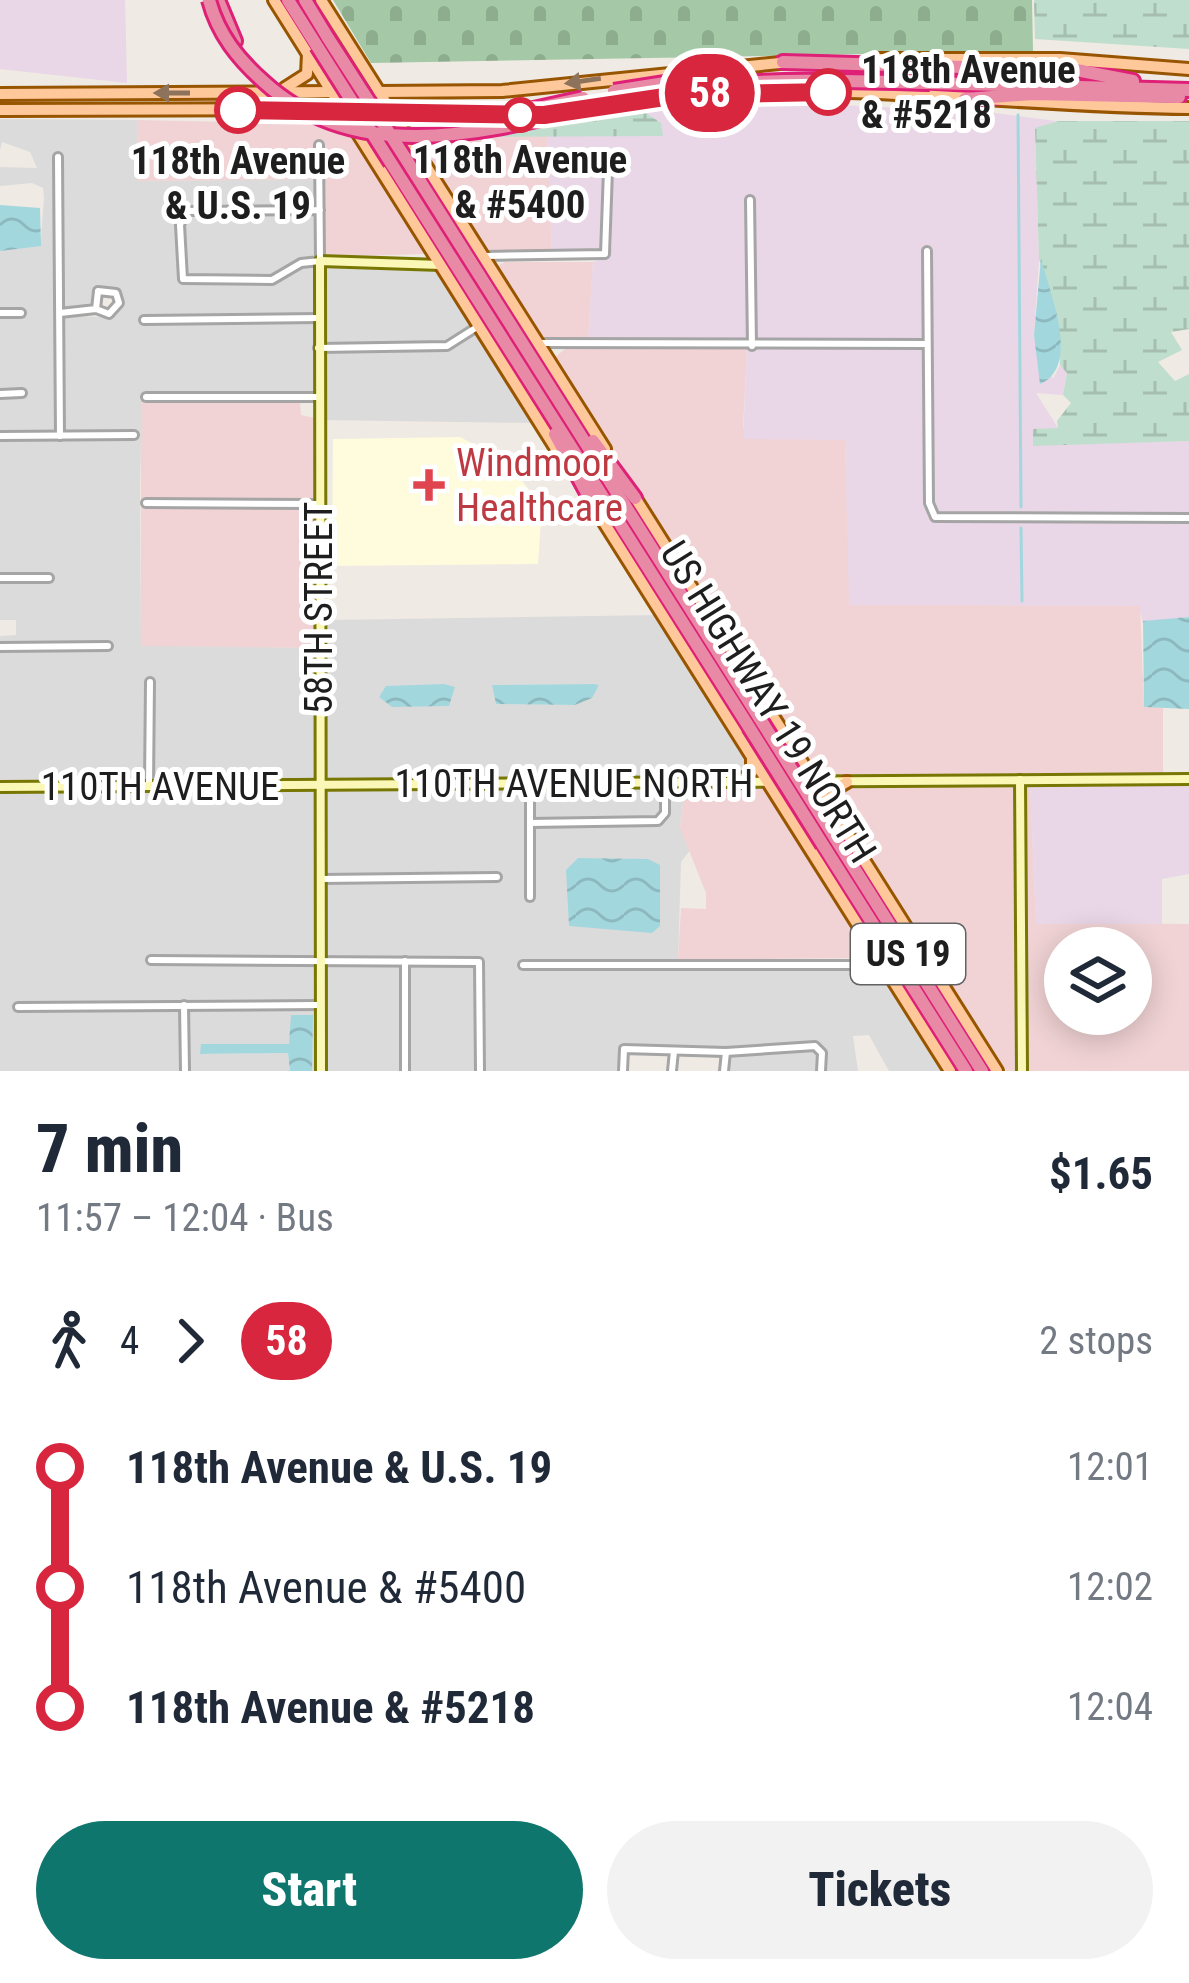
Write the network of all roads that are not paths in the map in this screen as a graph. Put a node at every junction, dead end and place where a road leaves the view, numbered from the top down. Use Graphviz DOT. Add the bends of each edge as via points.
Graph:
graph roads {
  1 [pos="213,0"];
  2 [pos="274,0"];
  3 [pos="288,0"];
  4 [pos="304,0"];
  5 [pos="321,0"];
  6 [pos="300,36"];
  7 [pos="324,42"];
  8 [pos="783,62"];
  9 [pos="1189,68"];
  10 [pos="321,74"];
  11 [pos="930,79"];
  12 [pos="1133,80"];
  13 [pos="1189,90"];
  14 [pos="262,92"];
  15 [pos="332,92"];
  16 [pos="0,94"];
  17 [pos="964,99"];
  18 [pos="366,100"];
  19 [pos="1189,108"];
  20 [pos="343,109"];
  21 [pos="0,110"];
  22 [pos="424,111"];
  23 [pos="395,115"];
  24 [pos="359,134"];
  25 [pos="319,145"];
  26 [pos="398,153"];
  27 [pos="58,157"];
  28 [pos="608,170"];
  29 [pos="750,200"];
  30 [pos="320,210"];
  31 [pos="429,245"];
  32 [pos="927,250"];
  33 [pos="482,255"];
  34 [pos="504,258"];
  35 [pos="320,261"];
  36 [pos="414,262"];
  37 [pos="441,265"];
  38 [pos="493,273"];
  39 [pos="95,309"];
  40 [pos="21,313"];
  41 [pos="59,313"];
  42 [pos="0,314"];
  43 [pos="320,318"];
  44 [pos="144,320"];
  45 [pos="479,325"];
  46 [pos="538,343"];
  47 [pos="927,344"];
  48 [pos="563,345"];
  49 [pos="752,346"];
  50 [pos="318,348"];
  51 [pos="551,362"];
  52 [pos="518,363"];
  53 [pos="548,384"];
  54 [pos="22,393"];
  55 [pos="0,394"];
  56 [pos="146,397"];
  57 [pos="318,397"];
  58 [pos="134,435"];
  59 [pos="0,436"];
  60 [pos="60,436"];
  61 [pos="635,498"];
  62 [pos="146,503"];
  63 [pos="318,504"];
  64 [pos="595,508"];
  65 [pos="1189,518"];
  66 [pos="0,578"];
  67 [pos="49,578"];
  68 [pos="108,646"];
  69 [pos="0,647"];
  70 [pos="150,682"];
  71 [pos="761,721"];
  72 [pos="791,744"];
  73 [pos="748,749"];
  74 [pos="1189,779"];
  75 [pos="1020,780"];
  76 [pos="816,782"];
  77 [pos="847,782"];
  78 [pos="665,783"];
  79 [pos="738,783"];
  80 [pos="770,783"];
  81 [pos="792,783"];
  82 [pos="530,784"];
  83 [pos="149,786"];
  84 [pos="320,786"];
  85 [pos="0,787"];
  86 [pos="830,806"];
  87 [pos="838,818"];
  88 [pos="792,819"];
  89 [pos="530,823"];
  90 [pos="823,845"];
  91 [pos="497,877"];
  92 [pos="320,879"];
  93 [pos="530,897"];
  94 [pos="872,946"];
  95 [pos="320,958"];
  96 [pos="151,960"];
  97 [pos="404,961"];
  98 [pos="862,962"];
  99 [pos="523,965"];
  100 [pos="885,966"];
  101 [pos="184,1005"];
  102 [pos="321,1005"];
  103 [pos="18,1007"];
  104 [pos="674,1050"];
  105 [pos="726,1052"];
  106 [pos="185,1071"];
  107 [pos="321,1071"];
  108 [pos="405,1071"];
  109 [pos="480,1071"];
  110 [pos="622,1071"];
  111 [pos="672,1071"];
  112 [pos="724,1071"];
  113 [pos="821,1071"];
  114 [pos="950,1071"];
  115 [pos="966,1071"];
  116 [pos="982,1071"];
  117 [pos="997,1071"];
  118 [pos="1022,1071"];
  1 -- 11 [label="highway, bridge" via="230,45 271,88 321,118 379,135 456,134 702,86"];
  2 -- 6 [label="main road"];
  3 -- 7 [label="highway, US HIGHWAY 19 NORTH / US 19"];
  4 -- 7 [label="highway, US HIGHWAY 19 NORTH / US 19"];
  5 -- 7 [label="main road"];
  6 -- 7 [label="main road"];
  6 -- 7 [label="main road" via="326,65 344,58"];
  7 -- 10 [label="main road"];
  7 -- 14 [label="main road" via="301,83"];
  7 -- 18 [label="main road" via="362,65"];
  7 -- 26 [label="highway, US HIGHWAY 19 NORTH / US 19, bridge"];
  8 -- 9 [label="main road" via="1026,58"];
  8 -- 12 [label="highway" via="1076,70"];
  8 -- 18 [label="main road, one-way"];
  10 -- 15 [label="main road"];
  10 -- 18 [label="main road"];
  11 -- 12 [label="highway"];
  11 -- 13 [label="highway"];
  12 -- 13 [label="highway"];
  13 -- 17 [label="highway"];
  14 -- 15 [label="main road"];
  14 -- 16 [label="main road, one-way"];
  15 -- 18 [label="main road"];
  15 -- 20 [label="main road"];
  17 -- 19 [label="main road"];
  17 -- 22 [label="main road" via="740,92 544,115"];
  18 -- 20 [label="main road"];
  18 -- 23 [label="main road"];
  18 -- 24 [label="main road"];
  20 -- 21 [label="main road"];
  20 -- 24 [label="main road"];
  22 -- 23 [label="main road"];
  22 -- 26 [label="main road"];
  23 -- 26 [label="main road"];
  24 -- 26 [label="main road"];
  25 -- 30 [label="street, 58TH STREET"];
  26 -- 31 [label="main road"];
  26 -- 33 [label="main road"];
  26 -- 52 [label="highway, US HIGHWAY 19 NORTH / US 19"];
  26 -- 53 [label="highway, US HIGHWAY 19 NORTH / US 19"];
  27 -- 41 [label="street"];
  28 -- 34 [label="street" via="609,247 597,258"];
  29 -- 49 [label="street"];
  30 -- 35 [label="street, 58TH STREET"];
  30 -- 35 [label="street" via="186,211 180,224 183,279 272,280"];
  31 -- 36 [label="street"];
  31 -- 37 [label="main road"];
  32 -- 47 [label="street"];
  33 -- 34 [label="street"];
  33 -- 38 [label="main road"];
  34 -- 38 [label="street"];
  35 -- 36 [label="street"];
  35 -- 43 [label="street, 58TH STREET"];
  36 -- 37 [label="street"];
  37 -- 45 [label="main road"];
  38 -- 46 [label="main road"];
  39 -- 39 [label="street" via="114,311 116,293 98,291"];
  39 -- 41 [label="street"];
  40 -- 42 [label="street"];
  41 -- 60 [label="street"];
  43 -- 44 [label="street"];
  43 -- 50 [label="street, 58TH STREET"];
  45 -- 50 [label="street" via="447,346"];
  45 -- 64 [label="main road"];
  46 -- 48 [label="street"];
  46 -- 51 [label="main road"];
  47 -- 49 [label="street"];
  47 -- 65 [label="street" via="929,511 949,519"];
  48 -- 49 [label="street"];
  48 -- 51 [label="street"];
  50 -- 57 [label="street, 58TH STREET"];
  51 -- 61 [label="main road"];
  52 -- 64 [label="highway"];
  52 -- 71 [label="highway, US HIGHWAY 19 NORTH / US 19"];
  53 -- 61 [label="highway"];
  53 -- 71 [label="highway, US HIGHWAY 19 NORTH / US 19"];
  54 -- 55 [label="street"];
  56 -- 57 [label="street"];
  57 -- 63 [label="street, 58TH STREET"];
  58 -- 60 [label="street"];
  59 -- 60 [label="street"];
  61 -- 71 [label="main road"];
  62 -- 63 [label="street"];
  63 -- 84 [label="street, 58TH STREET"];
  64 -- 73 [label="main road"];
  66 -- 67 [label="street"];
  68 -- 69 [label="street"];
  70 -- 83 [label="street"];
  71 -- 72 [label="main road"];
  71 -- 73 [label="main road" via="770,744"];
  71 -- 90 [label="highway, US HIGHWAY 19 NORTH / US 19, bridge"];
  72 -- 76 [label="main road"];
  72 -- 81 [label="main road"];
  73 -- 79 [label="main road" via="752,772"];
  73 -- 80 [label="main road"];
  73 -- 81 [label="main road"];
  74 -- 75 [label="street, 110TH AVENUE NORTH"];
  75 -- 77 [label="street, 110TH AVENUE NORTH"];
  75 -- 118 [label="street"];
  76 -- 77 [label="street, 110TH AVENUE NORTH"];
  76 -- 81 [label="street, 110TH AVENUE NORTH"];
  76 -- 86 [label="main road"];
  77 -- 86 [label="main road"];
  78 -- 79 [label="street, 110TH AVENUE NORTH"];
  78 -- 82 [label="street, 110TH AVENUE NORTH"];
  78 -- 89 [label="street" via="662,818"];
  79 -- 80 [label="street, 110TH AVENUE NORTH"];
  80 -- 81 [label="street, 110TH AVENUE NORTH"];
  80 -- 88 [label="main road"];
  81 -- 86 [label="main road"];
  81 -- 88 [label="main road"];
  82 -- 84 [label="street, 110TH AVENUE NORTH"];
  82 -- 89 [label="street"];
  83 -- 84 [label="street, 110TH AVENUE"];
  83 -- 85 [label="street, 110TH AVENUE"];
  84 -- 92 [label="street, 58TH STREET"];
  86 -- 87 [label="main road"];
  87 -- 90 [label="main road" via="826,814 808,824"];
  87 -- 117 [label="main road"];
  88 -- 90 [label="main road"];
  89 -- 93 [label="street"];
  90 -- 94 [label="main road"];
  90 -- 115 [label="highway, US HIGHWAY 19 NORTH / US 19"];
  90 -- 116 [label="highway, US HIGHWAY 19 NORTH / US 19"];
  91 -- 92 [label="street"];
  92 -- 95 [label="street, 58TH STREET"];
  94 -- 98 [label="street"];
  94 -- 100 [label="main road"];
  95 -- 96 [label="street"];
  95 -- 97 [label="street"];
  95 -- 102 [label="street, 58TH STREET"];
  97 -- 108 [label="street"];
  97 -- 109 [label="street" via="479,962"];
  98 -- 99 [label="street"];
  98 -- 100 [label="street"];
  100 -- 114 [label="main road"];
  101 -- 102 [label="street"];
  101 -- 103 [label="street"];
  101 -- 106 [label="street"];
  102 -- 107 [label="street, 58TH STREET"];
  104 -- 105 [label="street"];
  104 -- 110 [label="street" via="624,1048"];
  104 -- 111 [label="street"];
  105 -- 112 [label="street"];
  105 -- 113 [label="street" via="820,1048"];
}
